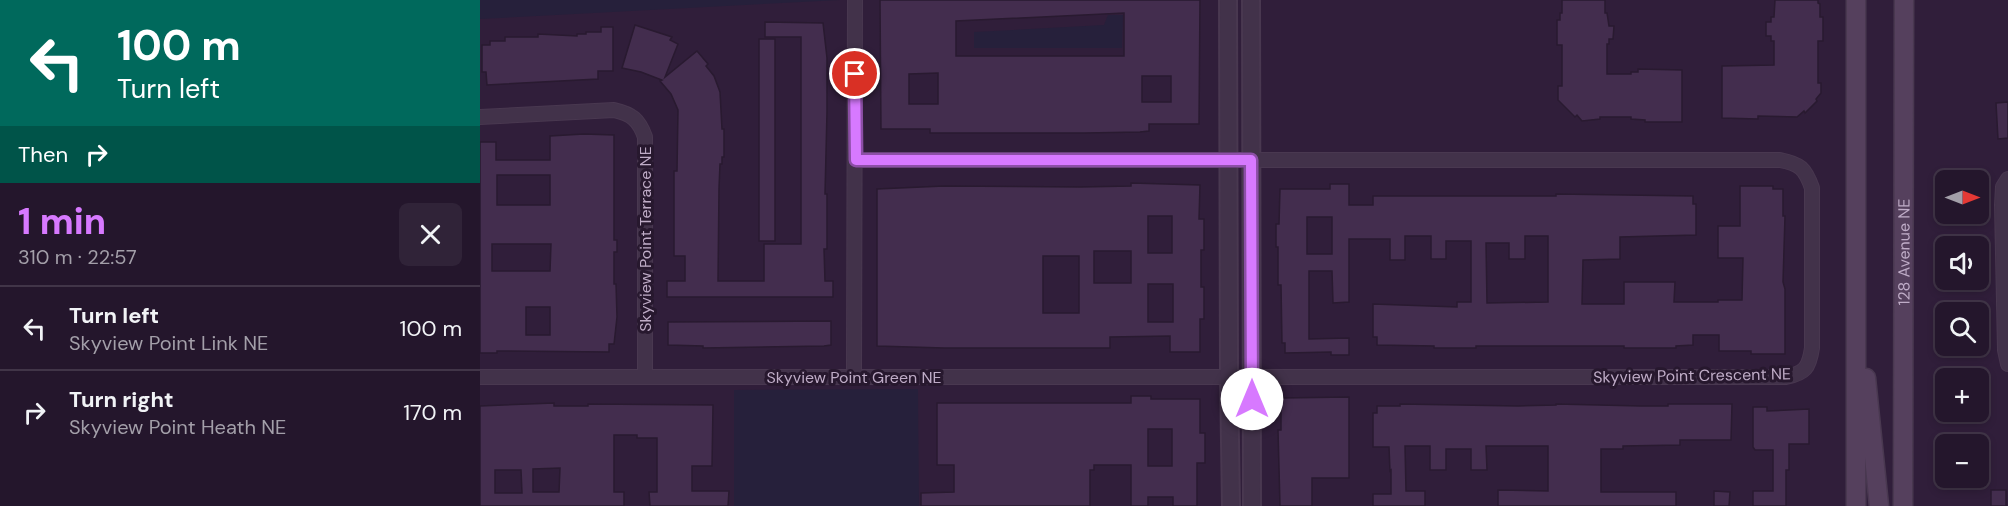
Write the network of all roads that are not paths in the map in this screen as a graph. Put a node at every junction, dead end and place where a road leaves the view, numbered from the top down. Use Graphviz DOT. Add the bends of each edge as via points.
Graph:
graph roads {
  1 [pos="855,0"];
  2 [pos="1228,0"];
  3 [pos="1251,0"];
  4 [pos="1856,0"];
  5 [pos="1904,0"];
  6 [pos="480,117"];
  7 [pos="856,160"];
  8 [pos="1228,160"];
  9 [pos="1251,160"];
  10 [pos="2008,180"];
  11 [pos="1856,292"];
  12 [pos="2008,364"];
  13 [pos="645,376"];
  14 [pos="854,376"];
  15 [pos="480,377"];
  16 [pos="1228,377"];
  17 [pos="1252,377"];
  18 [pos="1856,433"];
  19 [pos="1231,506"];
  20 [pos="1252,506"];
  21 [pos="1843,506"];
  22 [pos="1856,506"];
  23 [pos="1879,506"];
  24 [pos="1903,506"];
  1 -- 7 [label="street"];
  2 -- 8 [label="street"];
  3 -- 9 [label="street"];
  4 -- 11 [label="main road"];
  5 -- 24 [label="main road, 128 Avenue NE"];
  6 -- 13 [label="street, Skyview Point Terrace NE" via="615,110 629,113 640,123 645,137"];
  7 -- 8 [label="street, Skyview Point Crescent NE"];
  7 -- 14 [label="street"];
  8 -- 9 [label="street, Skyview Point Crescent NE"];
  8 -- 16 [label="street"];
  9 -- 17 [label="street"];
  9 -- 17 [label="street, Skyview Point Crescent NE" via="1780,160 1794,163 1807,173 1812,188 1812,348 1809,364 1799,374"];
  10 -- 12 [label="street" via="2003,187 2002,205"];
  11 -- 18 [label="main road"];
  11 -- 23 [label="main road"];
  13 -- 14 [label="street, Skyview Point Green NE"];
  13 -- 15 [label="street, Skyview Point Green NE"];
  14 -- 16 [label="street, Skyview Point Green NE"];
  16 -- 17 [label="street, Skyview Point Crescent NE"];
  16 -- 19 [label="street"];
  17 -- 20 [label="street"];
  18 -- 21 [label="main road"];
  18 -- 22 [label="main road"];
}
